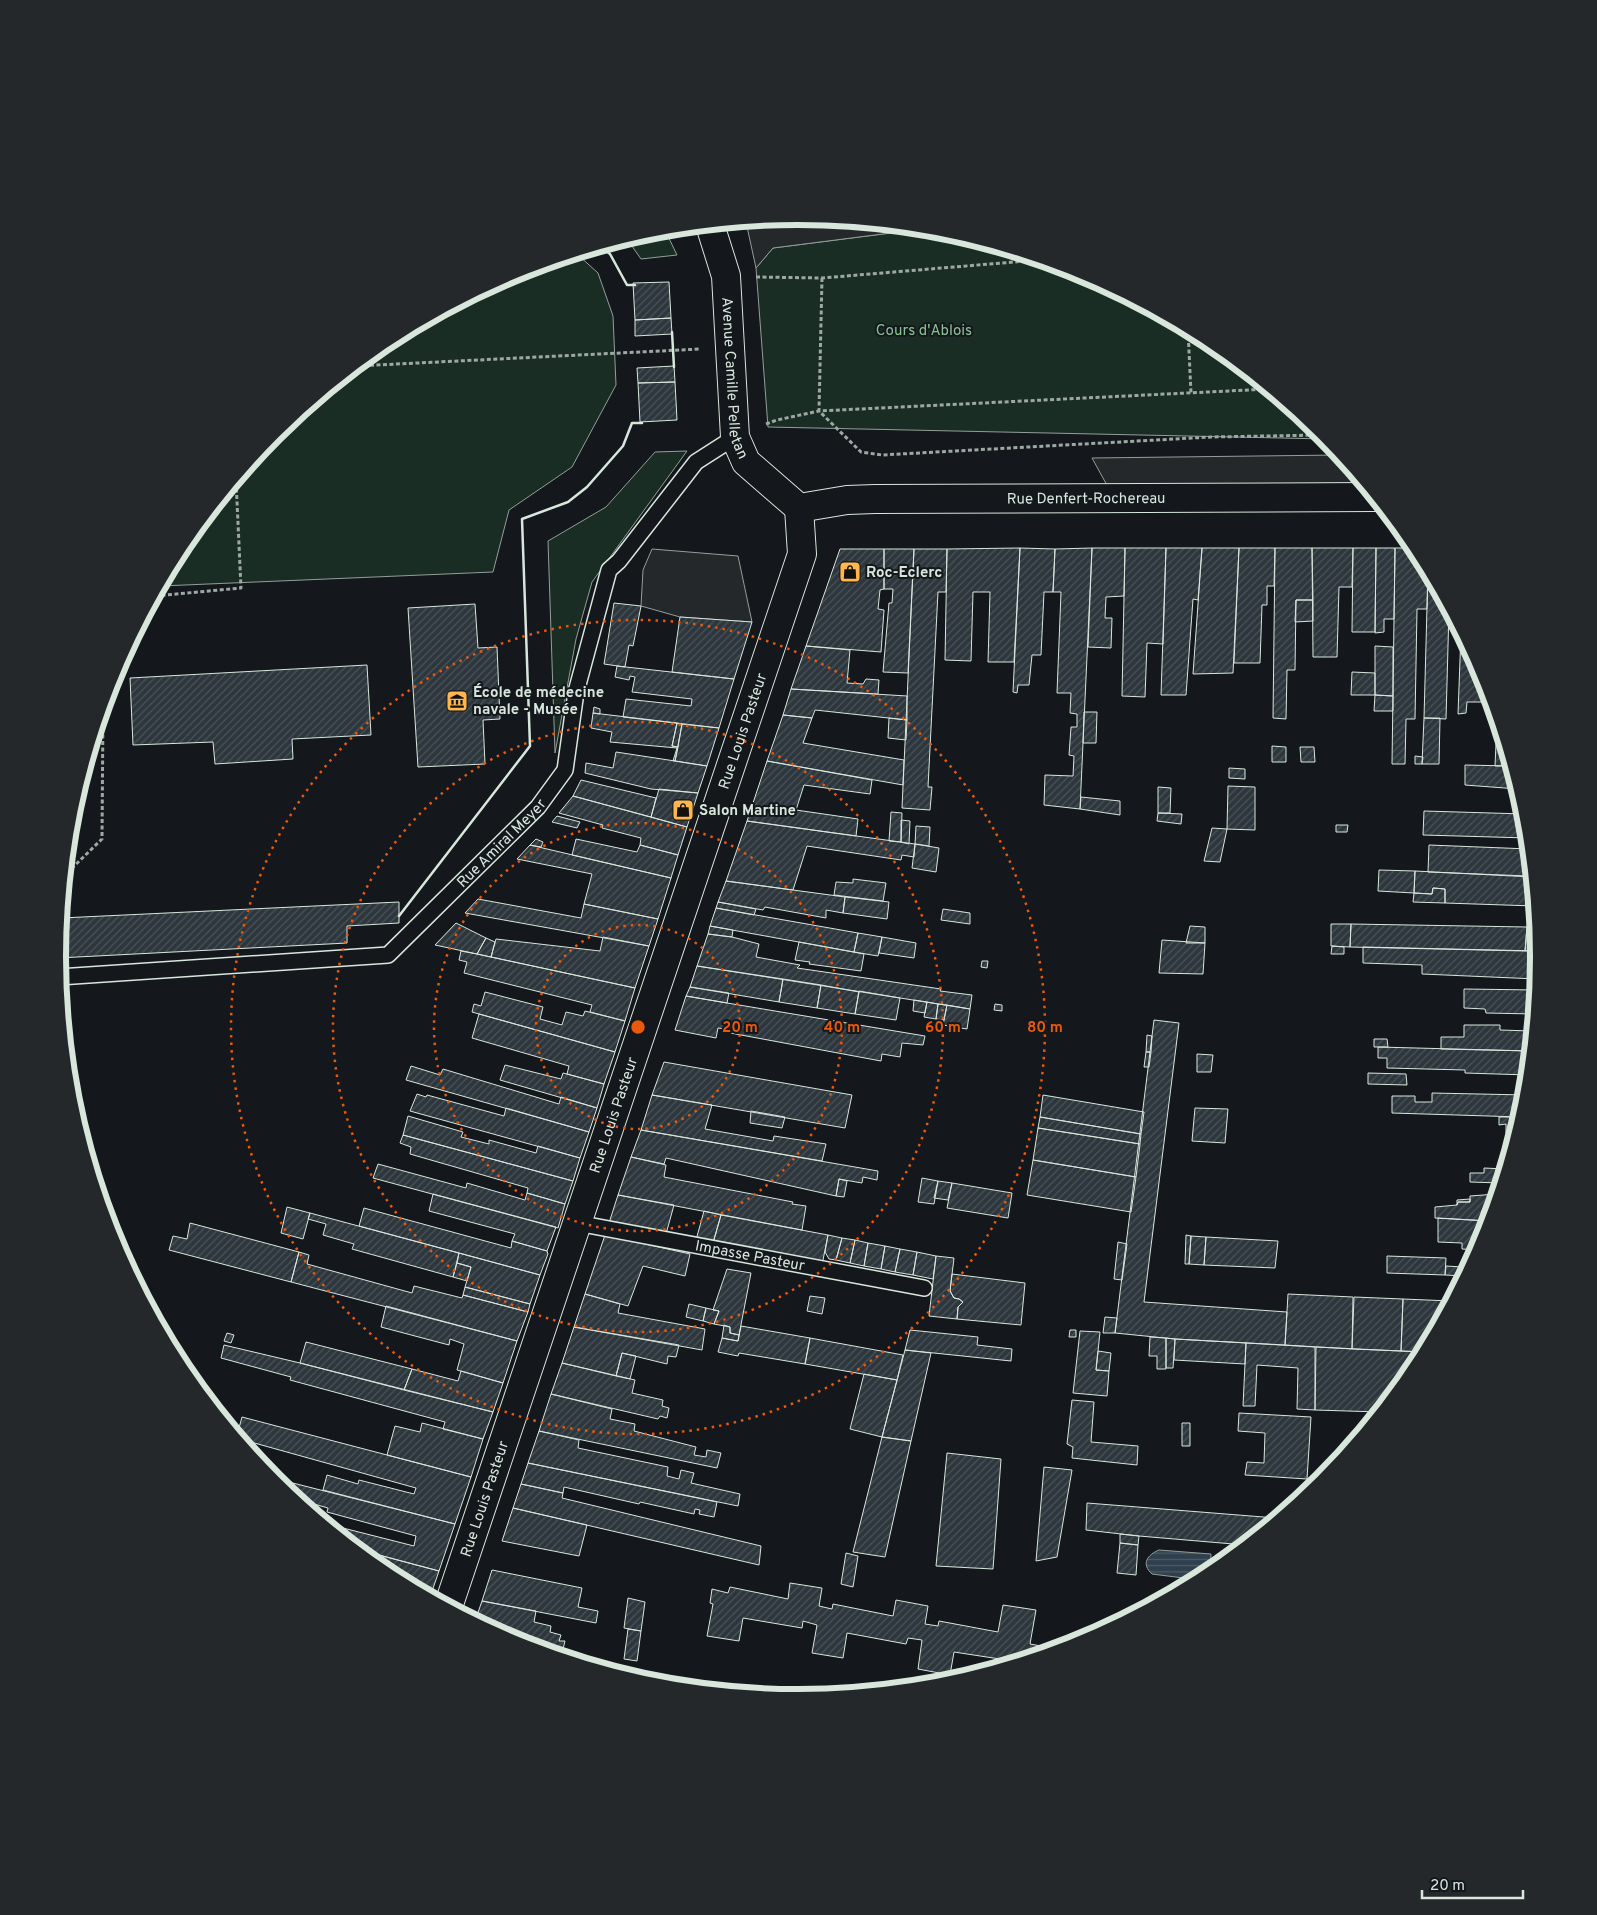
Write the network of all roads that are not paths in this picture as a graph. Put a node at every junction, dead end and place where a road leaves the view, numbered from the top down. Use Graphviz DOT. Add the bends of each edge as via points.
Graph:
graph roads {
  1 [pos="712,231"];
  2 [pos="735,437"];
  3 [pos="1367,497"];
  4 [pos="799,508"];
  5 [pos="67,976"];
  6 [pos="578,1223"];
  7 [pos="924,1288"];
  8 [pos="450,1601"];
  1 -- 2 [label="street, Avenue Camille Pelletan" via="726,276"];
  2 -- 4 [label="street, Avenue Camille Pelletan" via="746,462"];
  2 -- 5 [label="lane, Rue Amiral Meyer" via="696,462 610,570 576,692 565,770 538,808 388,955"];
  3 -- 4 [label="street, Rue Denfert-Rochereau" via="875,499"];
  4 -- 6 [label="street, Rue Louis Pasteur" via="802,554"];
  6 -- 7 [label="lane, Impasse Pasteur"];
  6 -- 8 [label="street, Rue Louis Pasteur"];
}
